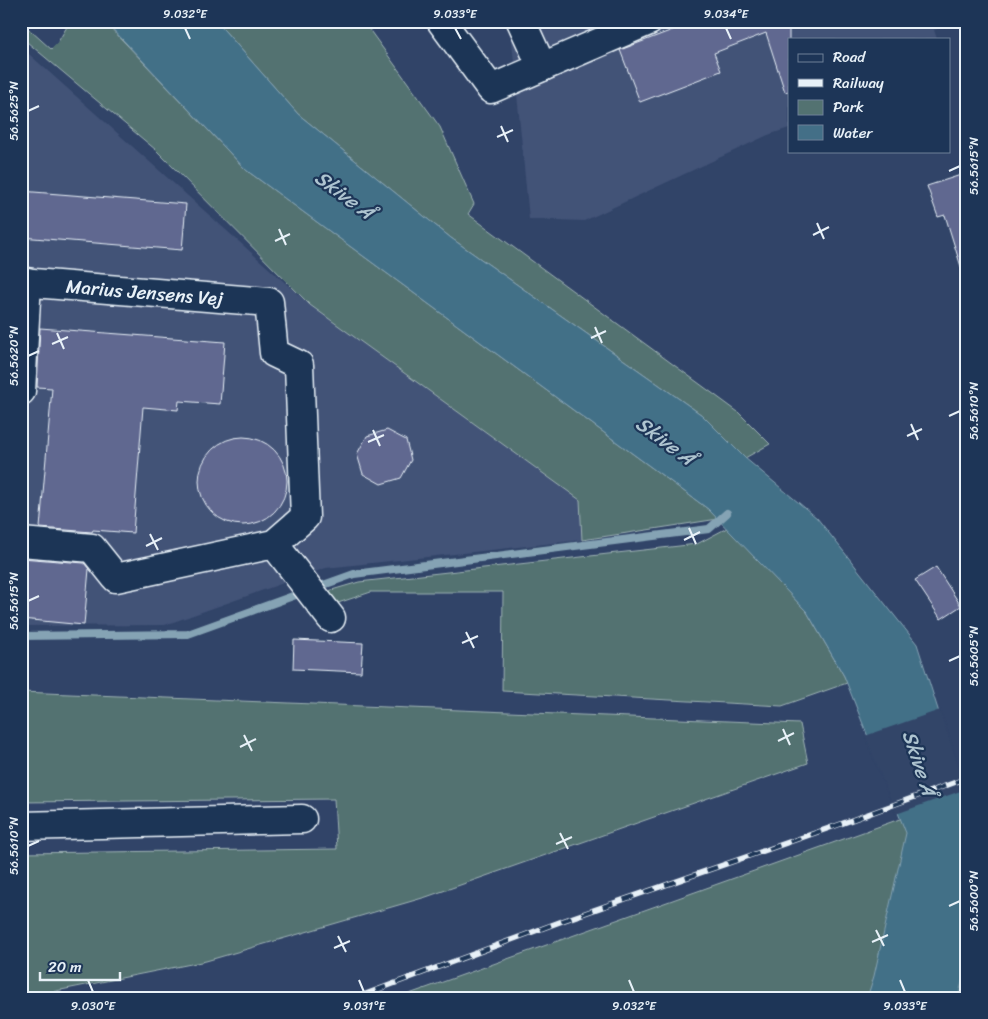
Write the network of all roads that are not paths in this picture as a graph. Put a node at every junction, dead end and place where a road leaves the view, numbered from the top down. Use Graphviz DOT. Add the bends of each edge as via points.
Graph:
graph roads {
  1 [pos="440,21"];
  2 [pos="521,21"];
  3 [pos="649,21"];
  4 [pos="597,31"];
  5 [pos="542,68"];
  6 [pos="24,282"];
  7 [pos="21,391"];
  8 [pos="21,542"];
  9 [pos="281,553"];
  10 [pos="332,618"];
  11 [pos="302,819"];
  12 [pos="21,826"];
  1 -- 5 [label="street" via="490,89"];
  2 -- 5 [label="street"];
  3 -- 4 [label="street"];
  4 -- 5 [label="street"];
  6 -- 7 [label="street"];
  6 -- 9 [label="street, Marius Jensens Vej" via="269,302 274,353 299,365 305,517"];
  8 -- 9 [label="street" via="92,548 116,578"];
  9 -- 10 [label="street"];
  11 -- 12 [label="street"];
}
